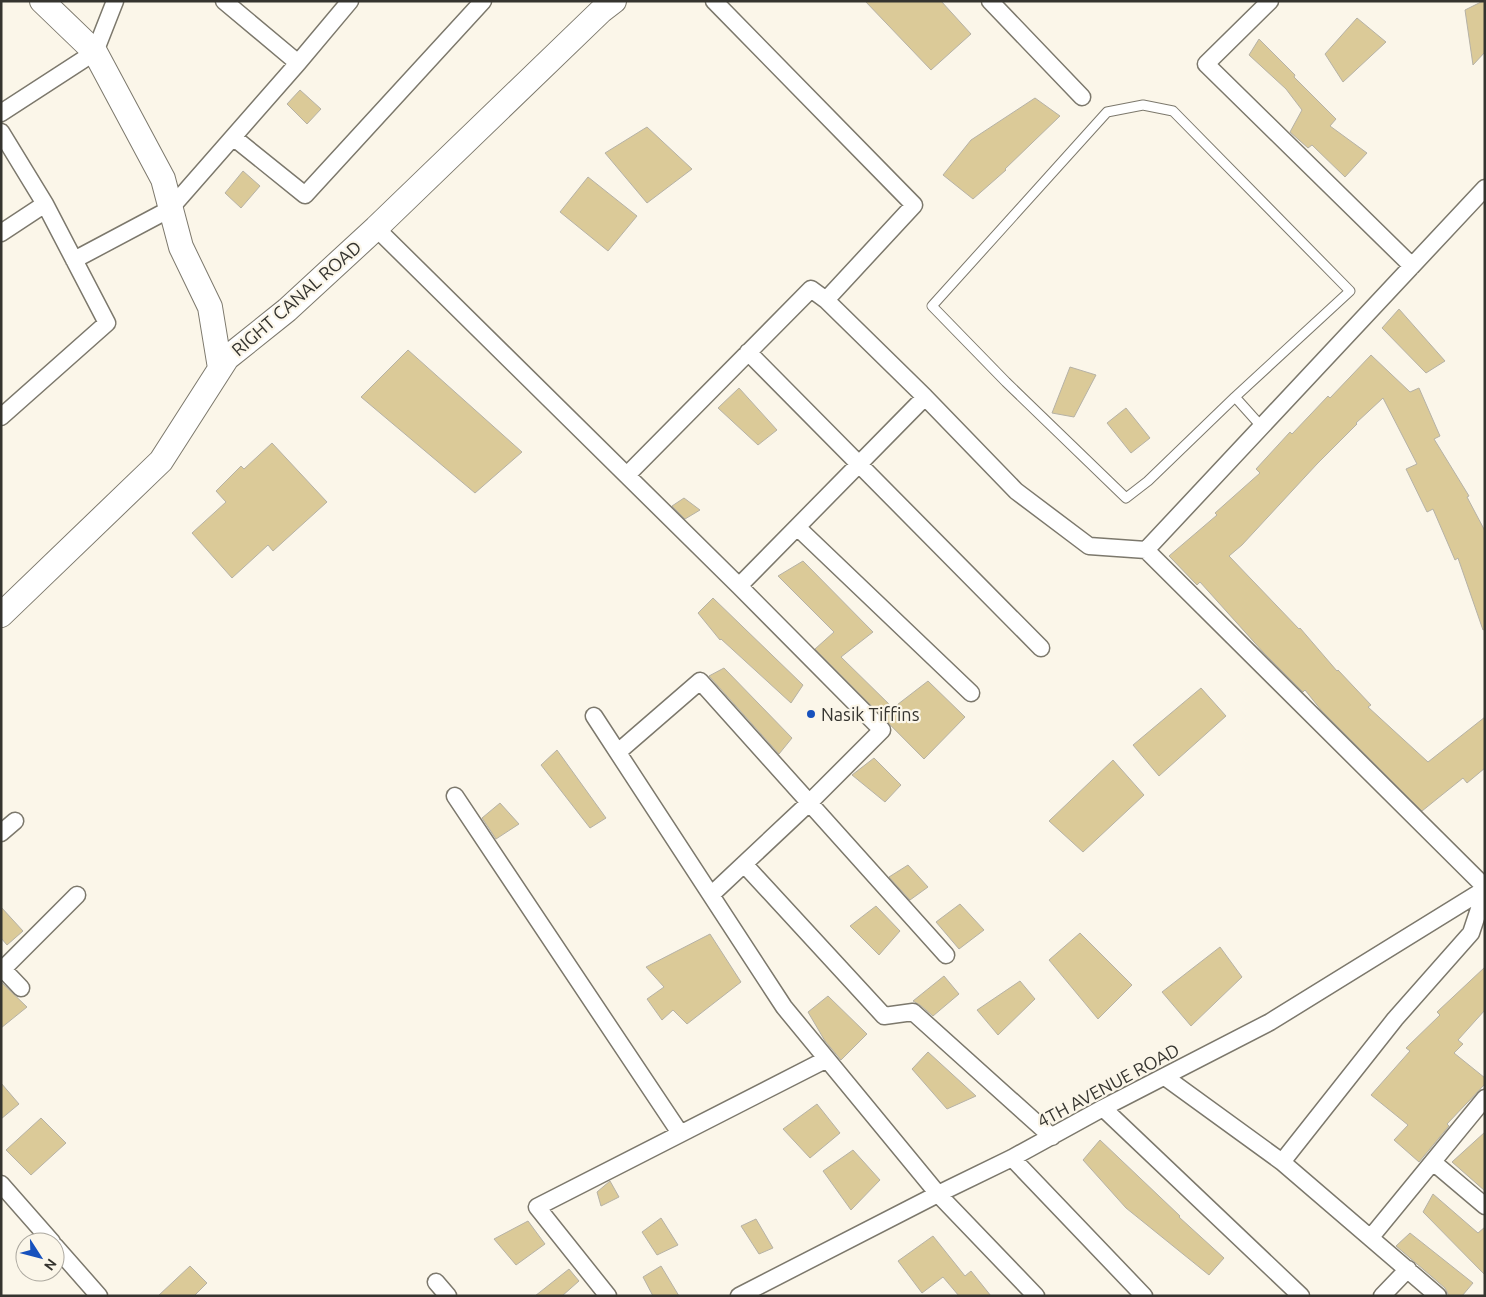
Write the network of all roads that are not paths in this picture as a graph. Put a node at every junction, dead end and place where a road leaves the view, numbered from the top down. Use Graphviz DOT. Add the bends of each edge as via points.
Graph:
graph roads {
  1 [pos="42,1"];
  2 [pos="115,1"];
  3 [pos="224,1"];
  4 [pos="350,1"];
  5 [pos="483,1"];
  6 [pos="614,1"];
  7 [pos="714,1"];
  8 [pos="990,1"];
  9 [pos="1270,1"];
  10 [pos="95,52"];
  11 [pos="298,63"];
  12 [pos="1082,97"];
  13 [pos="1,113"];
  14 [pos="1,132"];
  15 [pos="233,137"];
  16 [pos="1485,188"];
  17 [pos="45,204"];
  18 [pos="170,209"];
  19 [pos="376,228"];
  20 [pos="1,233"];
  21 [pos="74,260"];
  22 [pos="1412,266"];
  23 [pos="826,300"];
  24 [pos="748,352"];
  25 [pos="220,368"];
  26 [pos="925,397"];
  27 [pos="1235,398"];
  28 [pos="1,417"];
  29 [pos="1261,426"];
  30 [pos="859,464"];
  31 [pos="626,475"];
  32 [pos="797,527"];
  33 [pos="1146,550"];
  34 [pos="739,586"];
  35 [pos="1,615"];
  36 [pos="1041,648"];
  37 [pos="971,693"];
  38 [pos="594,716"];
  39 [pos="618,752"];
  40 [pos="455,796"];
  41 [pos="810,802"];
  42 [pos="15,821"];
  43 [pos="1,833"];
  44 [pos="744,864"];
  45 [pos="1485,889"];
  46 [pos="77,895"];
  47 [pos="711,896"];
  48 [pos="946,955"];
  49 [pos="2,968"];
  50 [pos="21,988"];
  51 [pos="826,1059"];
  52 [pos="1165,1076"];
  53 [pos="1485,1098"];
  54 [pos="1104,1108"];
  55 [pos="680,1134"];
  56 [pos="1052,1137"];
  57 [pos="1012,1158"];
  58 [pos="1282,1162"];
  59 [pos="1433,1162"];
  60 [pos="1,1184"];
  61 [pos="938,1194"];
  62 [pos="1485,1206"];
  63 [pos="43,1232"];
  64 [pos="1371,1237"];
  65 [pos="65,1259"];
  66 [pos="1408,1269"];
  67 [pos="436,1282"];
  68 [pos="92,1294"];
  69 [pos="448,1296"];
  70 [pos="608,1296"];
  71 [pos="739,1296"];
  72 [pos="1036,1296"];
  73 [pos="1144,1296"];
  74 [pos="1301,1296"];
  75 [pos="1382,1296"];
  76 [pos="1438,1296"];
  1 -- 10 [label="street"];
  2 -- 10 [label="street"];
  3 -- 11 [label="street"];
  4 -- 11 [label="street"];
  5 -- 15 [label="street" via="305,195"];
  6 -- 19 [label="street, RIGHT CANAL ROAD"];
  7 -- 23 [label="street" via="914,205"];
  8 -- 12 [label="street"];
  9 -- 22 [label="street" via="1206,64"];
  10 -- 13 [label="street"];
  10 -- 18 [label="street" via="163,179"];
  11 -- 15 [label="street"];
  14 -- 17 [label="street"];
  15 -- 18 [label="street"];
  16 -- 22 [label="street"];
  17 -- 20 [label="street"];
  17 -- 21 [label="street"];
  18 -- 21 [label="street"];
  18 -- 25 [label="street" via="181,246 210,307"];
  19 -- 25 [label="street, RIGHT CANAL ROAD" via="287,310 227,358"];
  19 -- 31 [label="street"];
  21 -- 28 [label="street" via="107,323"];
  22 -- 29 [label="street"];
  23 -- 24 [label="street" via="811,289"];
  23 -- 26 [label="street"];
  24 -- 30 [label="street"];
  24 -- 31 [label="street"];
  25 -- 35 [label="street, RIGHT CANAL ROAD" via="161,461"];
  26 -- 30 [label="street"];
  26 -- 33 [label="street" via="1016,491 1089,546"];
  27 -- 27 [label="lane" via="1350,291 1173,111 1143,105 1107,112 932,306 1126,498"];
  27 -- 29 [label="lane"];
  29 -- 33 [label="street"];
  30 -- 32 [label="street"];
  30 -- 36 [label="street"];
  31 -- 34 [label="street"];
  32 -- 34 [label="street"];
  32 -- 37 [label="street"];
  33 -- 45 [label="street"];
  34 -- 41 [label="street" via="882,730"];
  38 -- 39 [label="street"];
  39 -- 41 [label="street" via="700,681"];
  39 -- 47 [label="street"];
  40 -- 55 [label="street"];
  41 -- 44 [label="street"];
  41 -- 48 [label="street"];
  42 -- 43 [label="street"];
  44 -- 47 [label="street"];
  44 -- 56 [label="street" via="884,1016 913,1012"];
  45 -- 52 [label="street, 4TH AVENUE ROAD" via="1270,1022"];
  45 -- 58 [label="street" via="1471,933 1395,1019"];
  46 -- 49 [label="street"];
  47 -- 51 [label="street" via="784,1007"];
  49 -- 50 [label="street"];
  51 -- 55 [label="street"];
  51 -- 61 [label="street"];
  52 -- 54 [label="street, 4TH AVENUE ROAD"];
  52 -- 58 [label="street"];
  53 -- 59 [label="street"];
  54 -- 56 [label="street, 4TH AVENUE ROAD"];
  54 -- 74 [label="street"];
  55 -- 70 [label="street" via="537,1206"];
  56 -- 57 [label="street, 4TH AVENUE ROAD"];
  57 -- 61 [label="street, 4TH AVENUE ROAD"];
  57 -- 73 [label="street"];
  58 -- 64 [label="street"];
  59 -- 62 [label="street"];
  59 -- 64 [label="street"];
  60 -- 63 [label="street"];
  61 -- 71 [label="street, 4TH AVENUE ROAD"];
  61 -- 72 [label="street"];
  64 -- 66 [label="street"];
  65 -- 68 [label="street"];
  66 -- 75 [label="street"];
  66 -- 76 [label="street"];
  67 -- 69 [label="street"];
}
